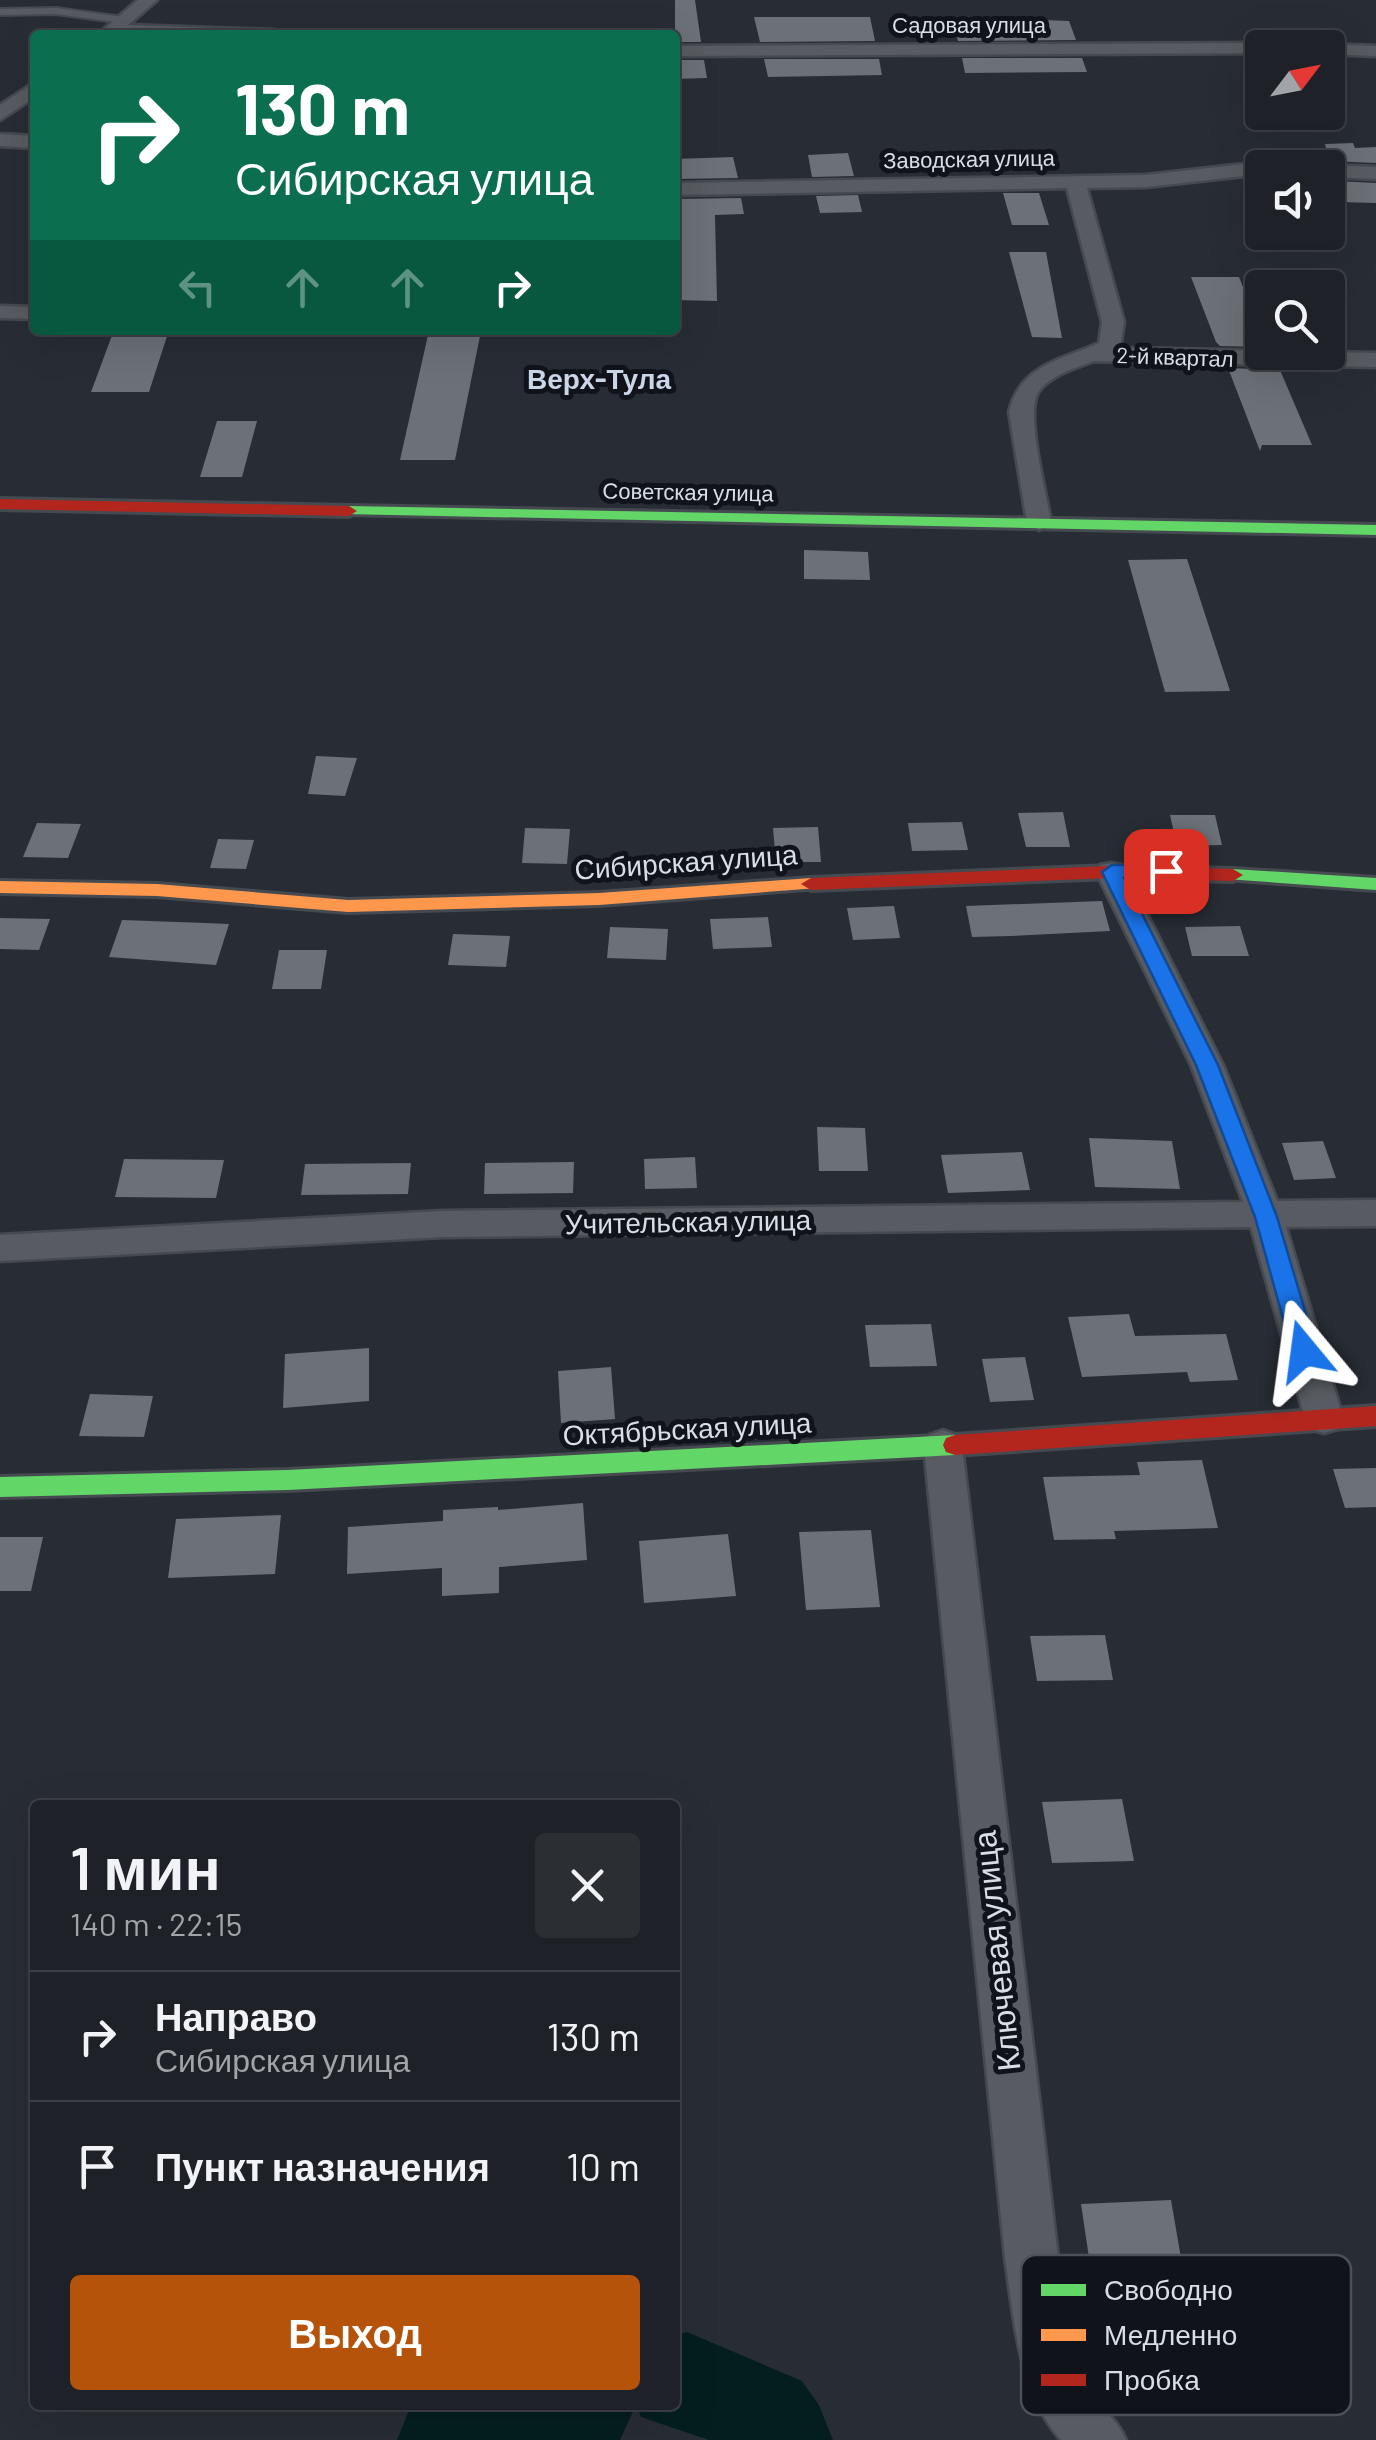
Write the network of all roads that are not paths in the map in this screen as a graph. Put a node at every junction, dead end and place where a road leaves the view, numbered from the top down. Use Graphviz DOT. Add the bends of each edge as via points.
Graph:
graph roads {
  1 [pos="148,0"];
  2 [pos="0,12"];
  3 [pos="114,28"];
  4 [pos="160,30"];
  5 [pos="1245,48"];
  6 [pos="1345,50"];
  7 [pos="1376,51"];
  8 [pos="680,52"];
  9 [pos="30,92"];
  10 [pos="0,114"];
  11 [pos="0,140"];
  12 [pos="30,142"];
  13 [pos="1245,170"];
  14 [pos="1345,172"];
  15 [pos="1376,173"];
  16 [pos="1076,183"];
  17 [pos="680,189"];
  18 [pos="0,312"];
  19 [pos="30,313"];
  20 [pos="1094,354"];
  21 [pos="1376,360"];
  22 [pos="0,504"];
  23 [pos="1039,524"];
  24 [pos="1376,530"];
  25 [pos="1112,872"];
  26 [pos="1376,884"];
  27 [pos="0,887"];
  28 [pos="1376,1213"];
  29 [pos="1266,1217"];
  30 [pos="0,1248"];
  31 [pos="1376,1416"];
  32 [pos="1324,1418"];
  33 [pos="943,1446"];
  34 [pos="0,1488"];
  35 [pos="1030,2255"];
  36 [pos="1074,2415"];
  37 [pos="1100,2440"];
  1 -- 3 [label="street"];
  2 -- 3 [label="lane" via="56,11"];
  3 -- 4 [label="street"];
  5 -- 8 [label="street, Садовая улица"];
  6 -- 7 [label="street"];
  9 -- 10 [label="street"];
  11 -- 12 [label="street"];
  13 -- 16 [label="street, Заводская улица"];
  14 -- 15 [label="street"];
  16 -- 17 [label="street, Заводская улица"];
  16 -- 20 [label="street" via="1113,322 1110,346"];
  18 -- 19 [label="street"];
  20 -- 21 [label="street, 2-й квартал"];
  20 -- 23 [label="street" via="1035,379 1022,396"];
  22 -- 23 [label="street, Советская улица"];
  23 -- 24 [label="street, Советская улица"];
  25 -- 26 [label="street, Сибирская улица"];
  25 -- 27 [label="street, Сибирская улица" via="598,900 348,906 157,890"];
  25 -- 29 [label="street" via="1207,1065"];
  28 -- 29 [label="street, Учительская улица"];
  29 -- 30 [label="street, Учительская улица" via="444,1224"];
  29 -- 32 [label="street"];
  31 -- 32 [label="street, Октябрьская улица"];
  32 -- 33 [label="street, Октябрьская улица"];
  33 -- 34 [label="street, Октябрьская улица"];
  33 -- 35 [label="street, Ключевая улица"];
  36 -- 37 [label="street, Ключевая улица"];
}
